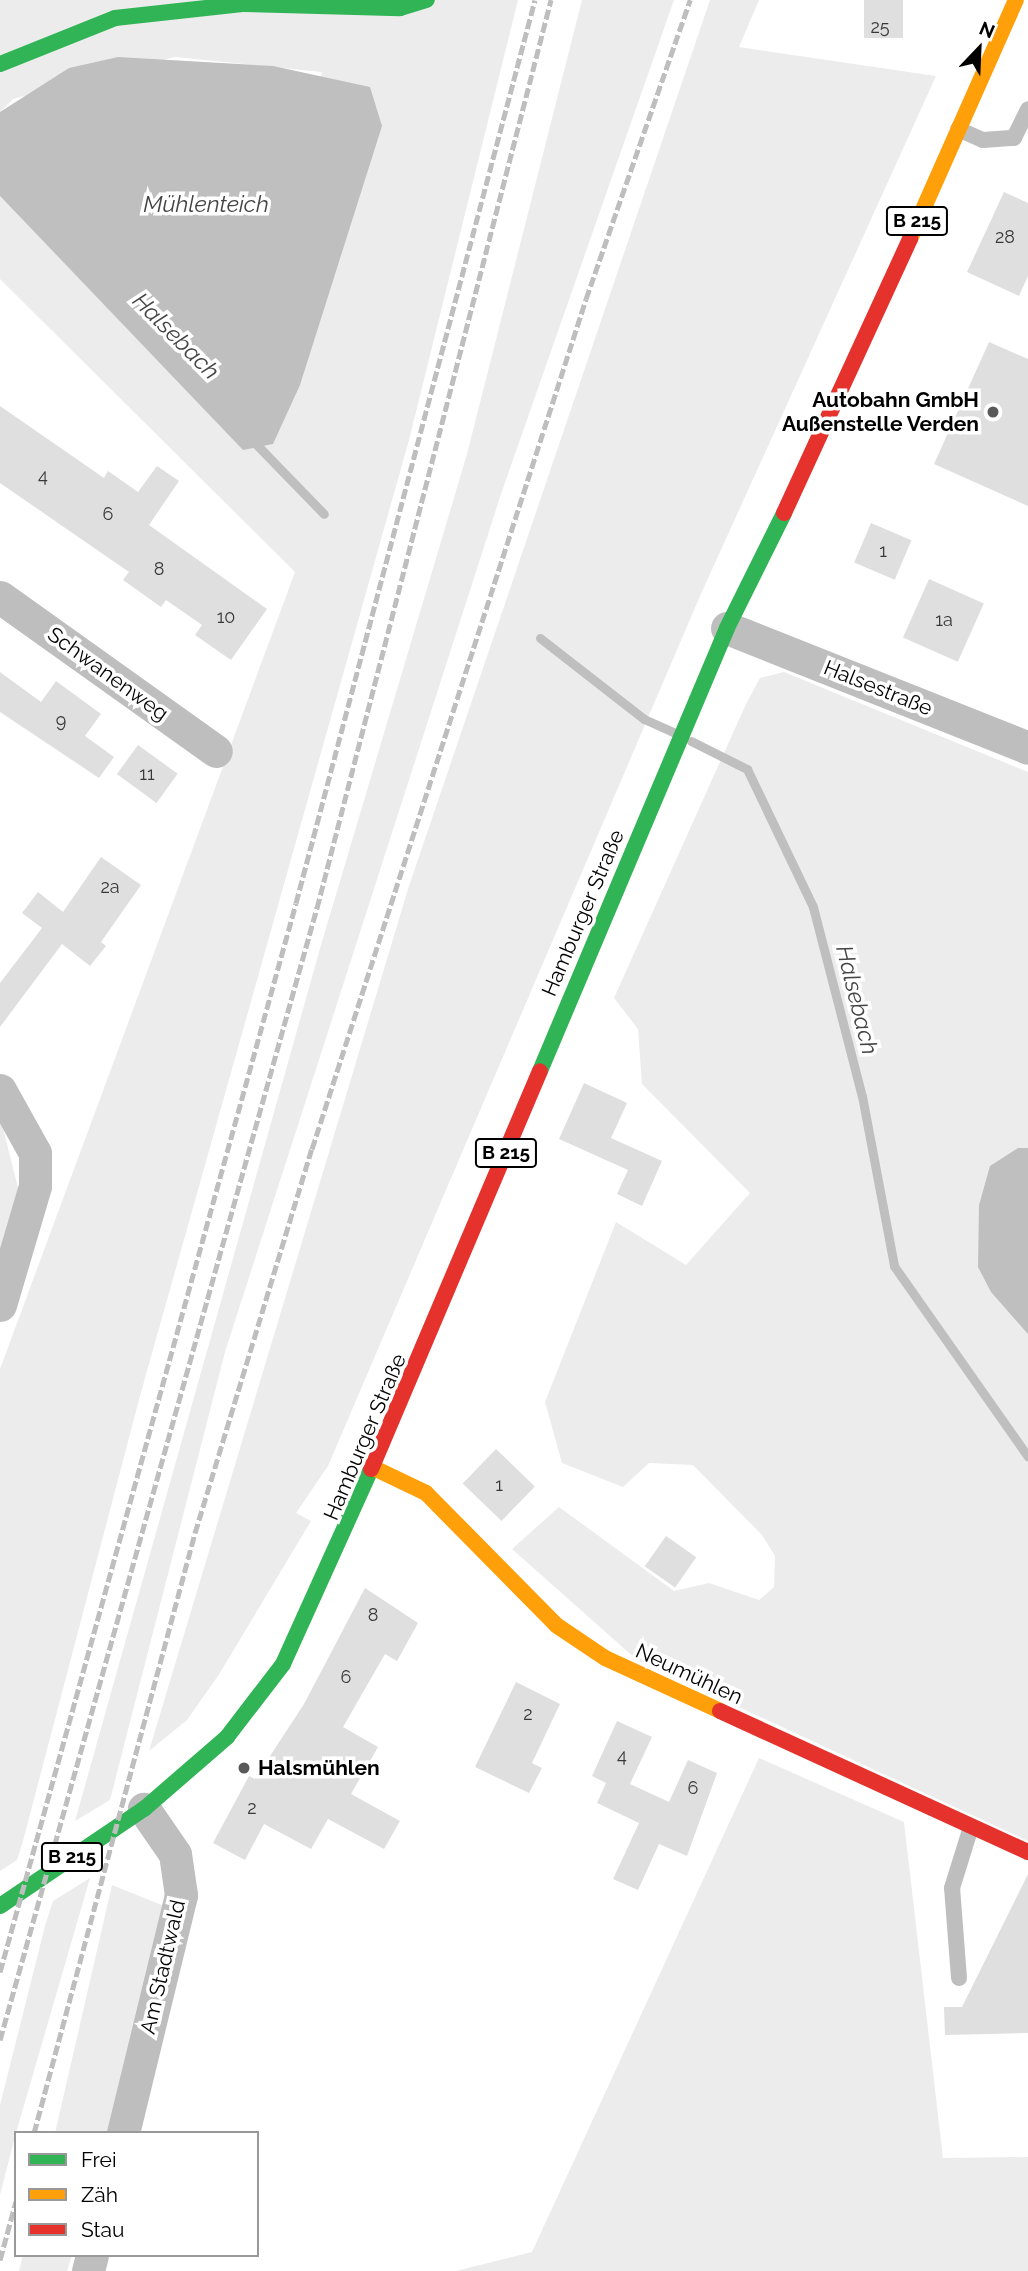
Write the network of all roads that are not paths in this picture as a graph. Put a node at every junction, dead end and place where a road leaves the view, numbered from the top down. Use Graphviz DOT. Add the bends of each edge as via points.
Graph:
graph roads {
  1 [pos="427,0"];
  2 [pos="1016,0"];
  3 [pos="0,64"];
  4 [pos="1028,109"];
  5 [pos="958,129"];
  6 [pos="0,597"];
  7 [pos="727,628"];
  8 [pos="1028,748"];
  9 [pos="216,751"];
  10 [pos="0,1090"];
  11 [pos="0,1305"];
  12 [pos="376,1469"];
  13 [pos="144,1809"];
  14 [pos="971,1828"];
  15 [pos="1028,1852"];
  16 [pos="0,1906"];
  17 [pos="959,1978"];
  18 [pos="123,2131"];
  1 -- 3 [label="main road" via="400,8 242,4 115,18 30,47"];
  2 -- 5 [label="main road, Hamburger Straße / B 215"];
  4 -- 5 [label="lane" via="1014,138 983,141"];
  5 -- 7 [label="main road, Hamburger Straße / B 215" via="819,443"];
  6 -- 9 [label="street, Schwanenweg"];
  7 -- 8 [label="street, Halsestraße"];
  7 -- 12 [label="main road, Hamburger Straße / B 215"];
  10 -- 11 [label="street" via="36,1153 35,1186"];
  12 -- 13 [label="main road, Hamburger Straße / B 215" via="276,1674 227,1737"];
  12 -- 14 [label="main road, Neumühlen" via="426,1493 536,1606 605,1658"];
  13 -- 16 [label="main road, B 215"];
  13 -- 18 [label="street, Am Stadtwald" via="176,1854 181,1895"];
  14 -- 15 [label="main road, Neumühlen"];
  14 -- 17 [label="lane" via="952,1888"];
}
